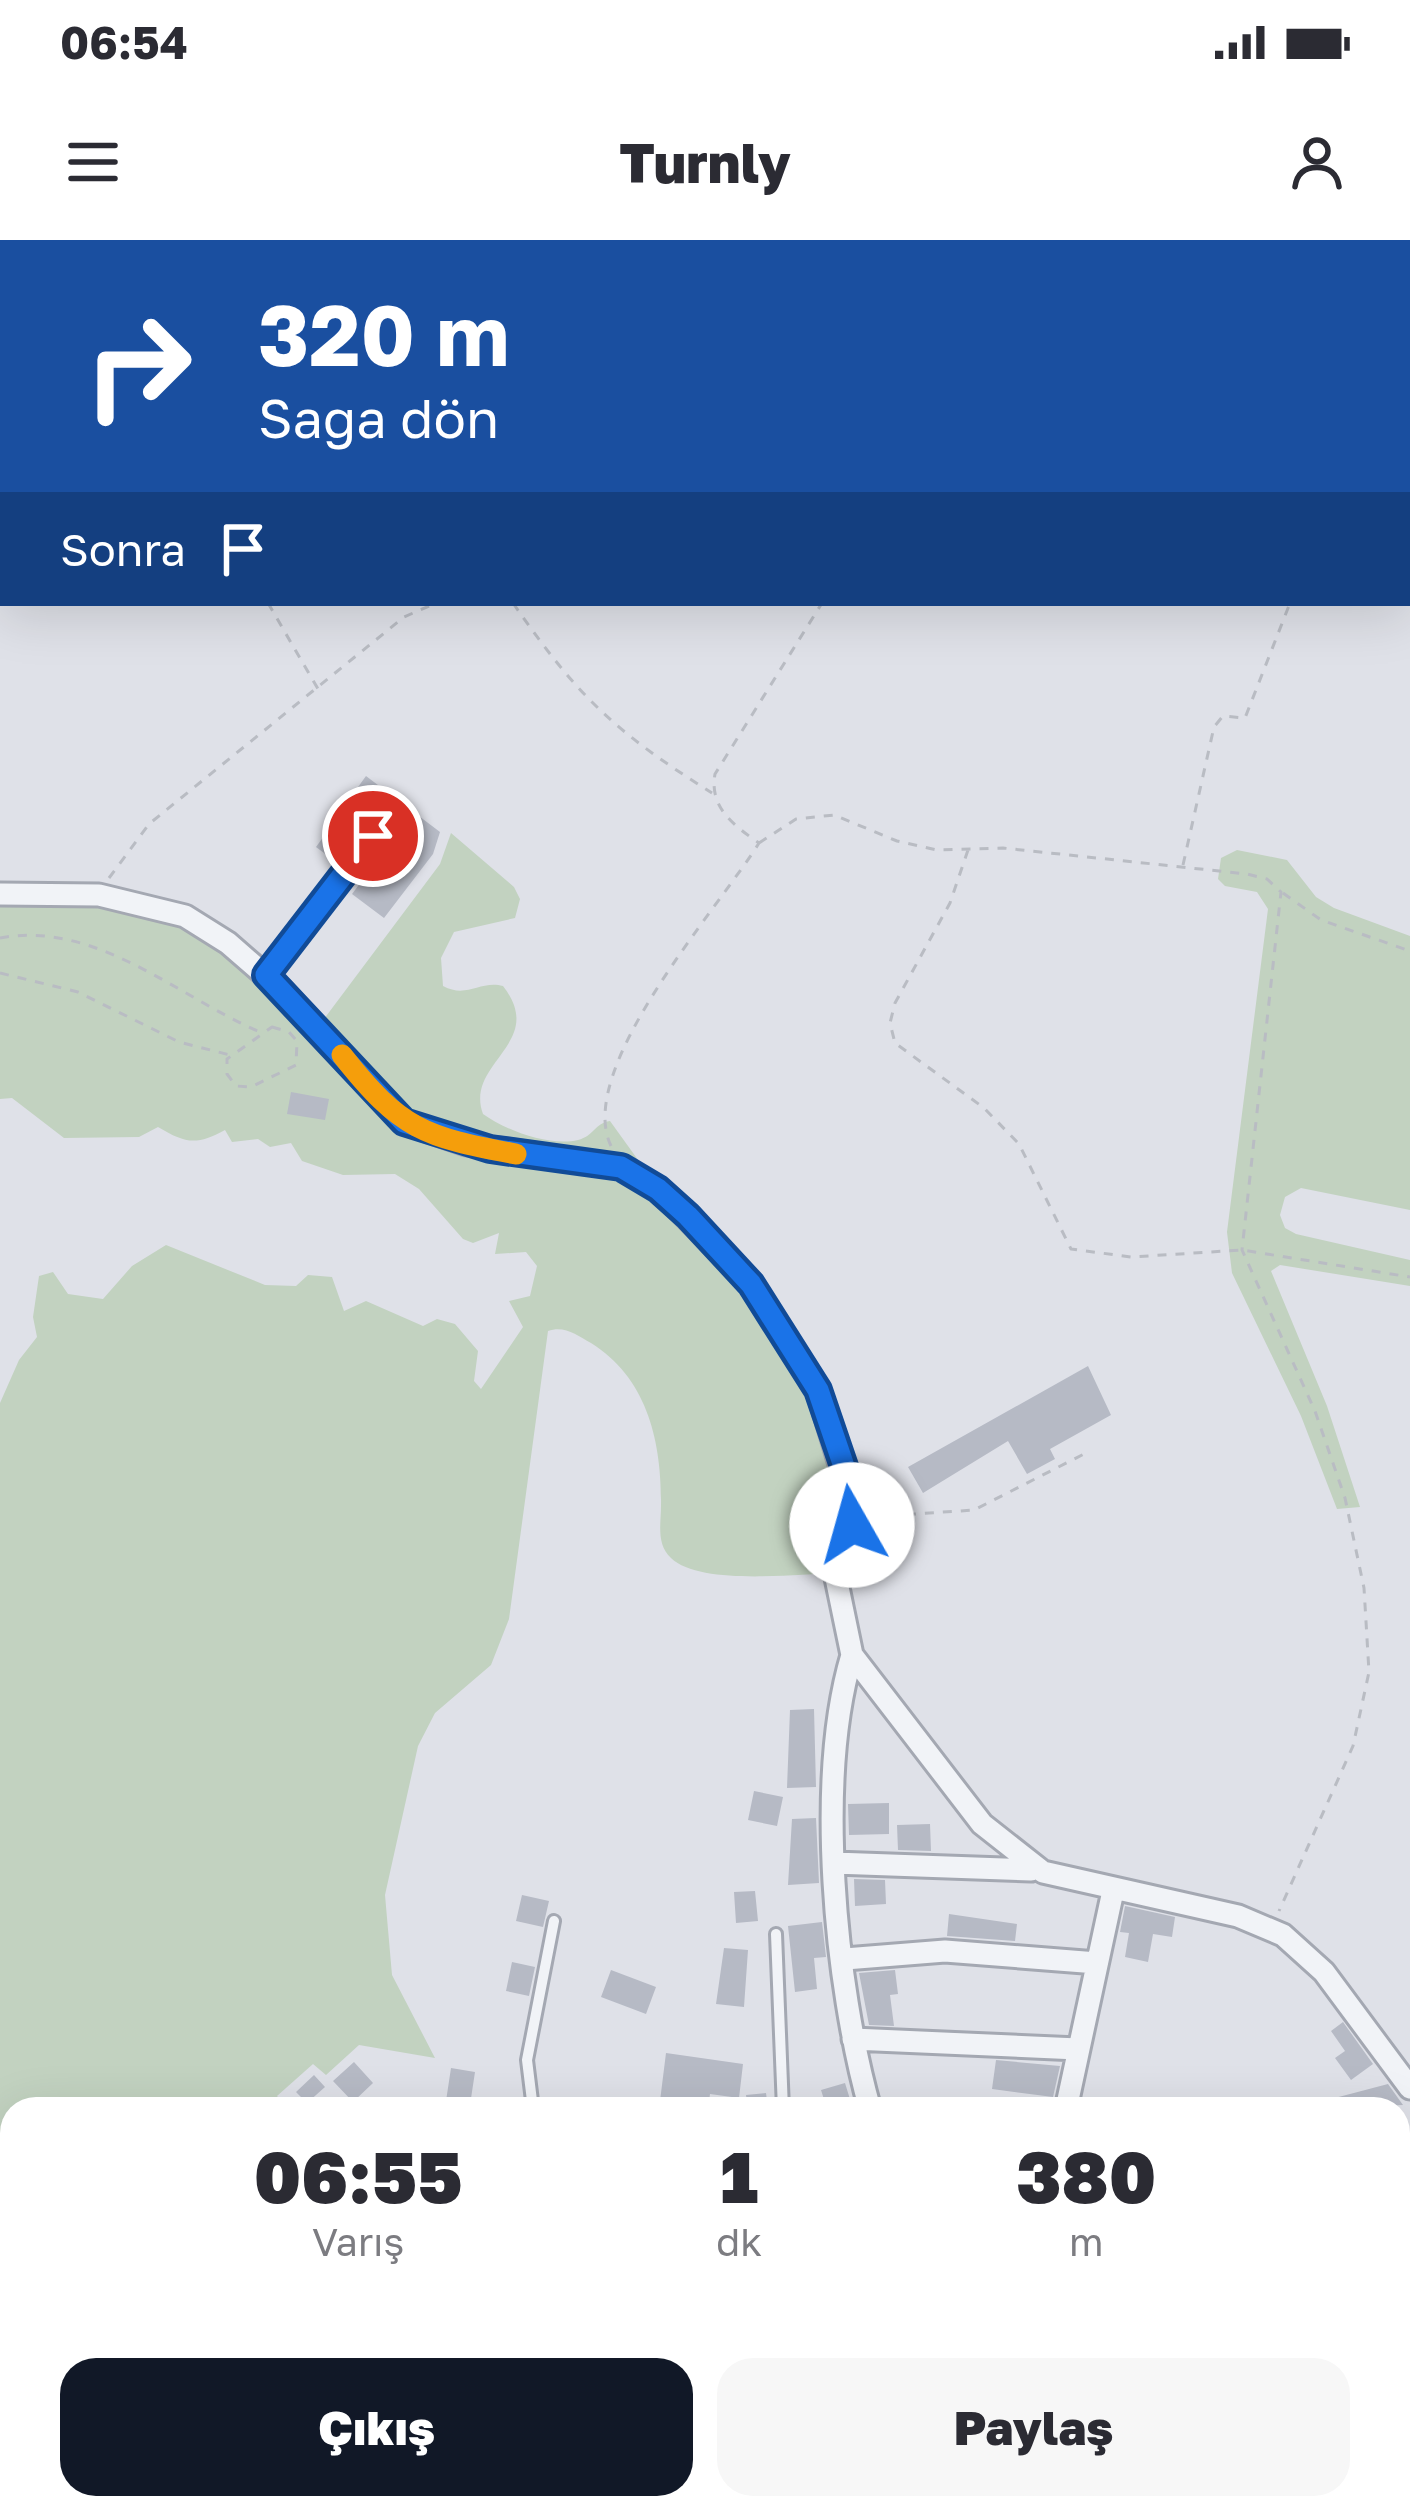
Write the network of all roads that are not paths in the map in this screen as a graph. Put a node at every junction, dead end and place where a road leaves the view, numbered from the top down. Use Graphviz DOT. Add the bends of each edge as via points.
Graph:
graph roads {
  1 [pos="373,836"];
  2 [pos="0,893"];
  3 [pos="266,975"];
  4 [pos="852,1655"];
  5 [pos="834,1863"];
  6 [pos="1043,1872"];
  7 [pos="1113,1891"];
  8 [pos="554,1921"];
  9 [pos="776,1934"];
  10 [pos="844,1959"];
  11 [pos="1097,1963"];
  12 [pos="854,2039"];
  13 [pos="1078,2049"];
  14 [pos="1410,2088"];
  15 [pos="532,2097"];
  16 [pos="783,2097"];
  17 [pos="867,2097"];
  18 [pos="1068,2097"];
  1 -- 3 [label="lane"];
  2 -- 3 [label="street" via="99,895 184,916"];
  3 -- 4 [label="street" via="404,1122 466,1144 621,1167 688,1216 776,1318 828,1416 851,1486 854,1518 836,1573"];
  4 -- 5 [label="street" via="836,1744"];
  4 -- 6 [label="street" via="982,1824"];
  5 -- 6 [label="street"];
  5 -- 10 [label="street"];
  6 -- 7 [label="street"];
  7 -- 11 [label="street"];
  7 -- 14 [label="street" via="1271,1928 1324,1972"];
  8 -- 15 [label="lane" via="527,2060"];
  9 -- 16 [label="lane"];
  10 -- 11 [label="street" via="945,1951"];
  10 -- 12 [label="street"];
  11 -- 13 [label="street"];
  12 -- 13 [label="street"];
  12 -- 17 [label="street"];
  13 -- 18 [label="street"];
}
